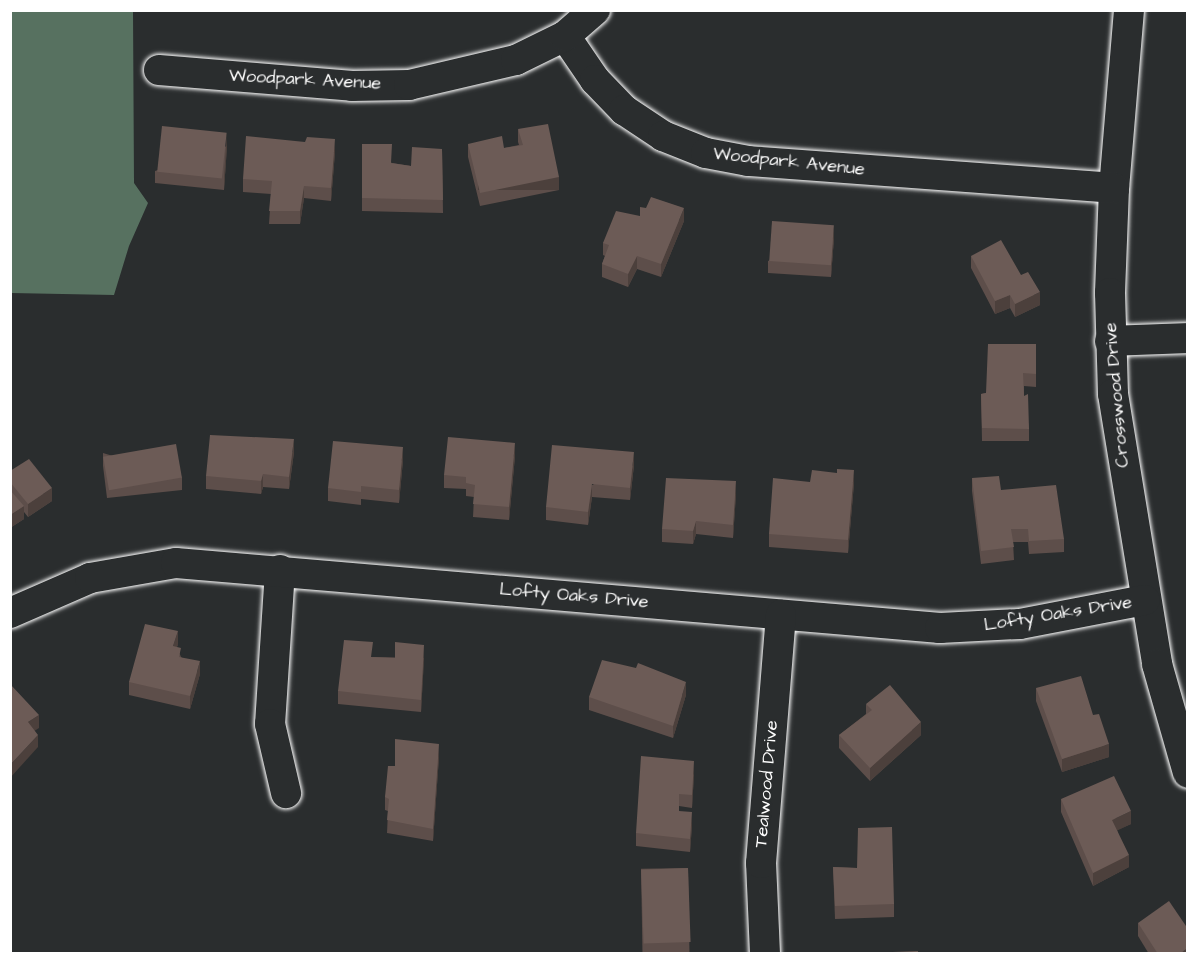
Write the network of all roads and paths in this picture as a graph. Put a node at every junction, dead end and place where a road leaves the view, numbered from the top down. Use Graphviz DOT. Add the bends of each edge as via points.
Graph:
graph roads {
  1 [pos="595,10"];
  2 [pos="1129,10"];
  3 [pos="565,36"];
  4 [pos="159,70"];
  5 [pos="1114,188"];
  6 [pos="1188,338"];
  7 [pos="1110,341"];
  8 [pos="280,570"];
  9 [pos="1145,600"];
  10 [pos="10,613"];
  11 [pos="781,615"];
  12 [pos="1188,772"];
  13 [pos="286,793"];
  14 [pos="765,954"];
  1 -- 3 [label="street"];
  2 -- 5 [label="street, Crosswood Drive"];
  3 -- 4 [label="street, Woodpark Avenue" via="516,60 409,85 352,86"];
  3 -- 5 [label="street, Woodpark Avenue" via="595,80 624,110 663,136 706,153 748,161"];
  5 -- 7 [label="street, Crosswood Drive"];
  6 -- 7 [label="street"];
  7 -- 9 [label="street, Crosswood Drive" via="1119,447"];
  8 -- 10 [label="street, Lofty Oaks Drive" via="210,564 145,566 82,580"];
  8 -- 11 [label="street, Lofty Oaks Drive"];
  8 -- 13 [label="street" via="270,724"];
  9 -- 11 [label="street, Lofty Oaks Drive" via="1088,613 975,627 906,626"];
  9 -- 12 [label="street, Crosswood Drive" via="1157,664"];
  11 -- 14 [label="street, Tealwood Drive" via="761,863"];
}
